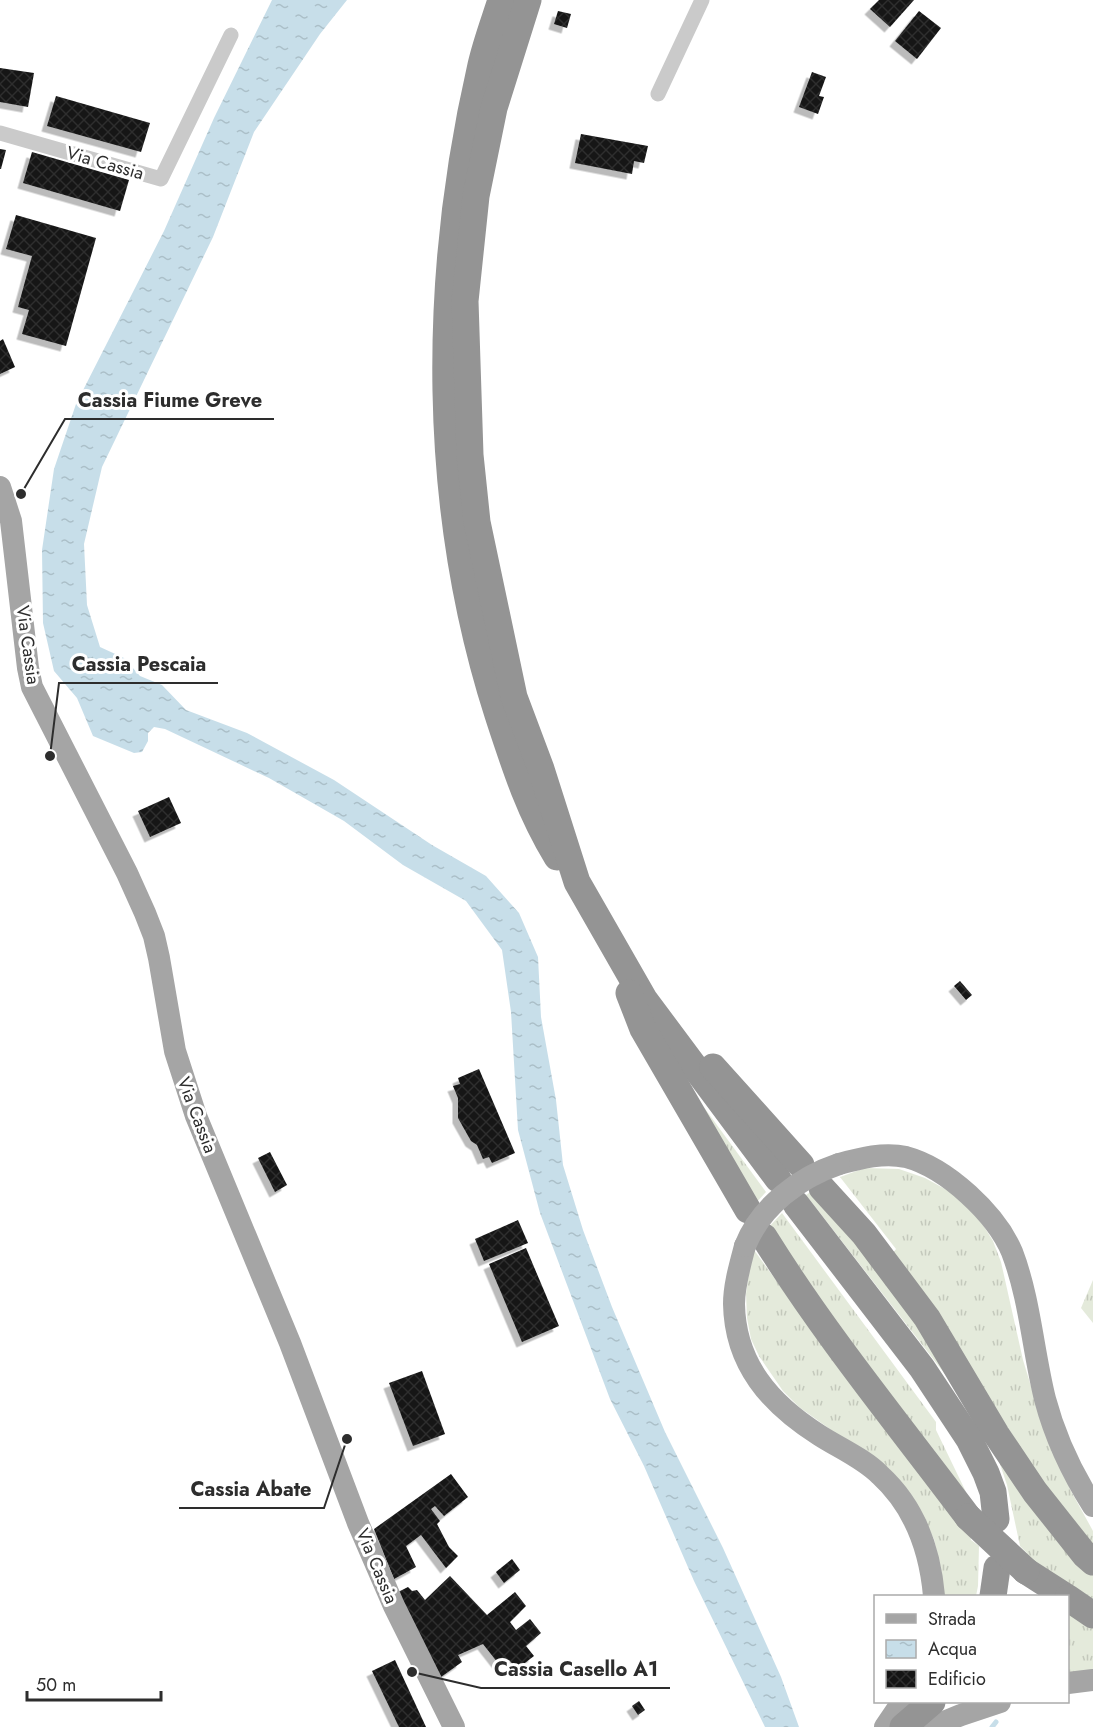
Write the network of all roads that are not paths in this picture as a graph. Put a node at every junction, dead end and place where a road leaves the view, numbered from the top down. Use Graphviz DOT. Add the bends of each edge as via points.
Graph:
graph roads {
  1 [pos="501,0"];
  2 [pos="528,0"];
  3 [pos="702,0"];
  4 [pos="231,35"];
  5 [pos="658,94"];
  6 [pos="0,133"];
  7 [pos="0,488"];
  8 [pos="577,882"];
  9 [pos="605,933"];
  10 [pos="801,1165"];
  11 [pos="778,1179"];
  12 [pos="822,1188"];
  13 [pos="796,1204"];
  14 [pos="748,1210"];
  15 [pos="755,1241"];
  16 [pos="1093,1506"];
  17 [pos="996,1519"];
  18 [pos="1093,1562"];
  19 [pos="997,1568"];
  20 [pos="934,1595"];
  21 [pos="993,1595"];
  22 [pos="1063,1595"];
  23 [pos="1069,1599"];
  24 [pos="1093,1615"];
  25 [pos="1093,1680"];
  26 [pos="1069,1683"];
  27 [pos="901,1703"];
  28 [pos="930,1703"];
  29 [pos="994,1703"];
  30 [pos="454,1727"];
  31 [pos="885,1727"];
  32 [pos="903,1727"];
  33 [pos="932,1727"];
  1 -- 8 [label="highway" via="481,64 460,176 449,266 445,348 449,461 467,599 483,667 521,787 541,831"];
  2 -- 8 [label="highway" via="494,108 476,196 465,301 470,455 477,522 514,697"];
  3 -- 5 [label="street"];
  4 -- 6 [label="street, Via Cassia" via="161,179"];
  7 -- 30 [label="main road, Via Cassia" via="12,521 33,687 148,921 159,958 175,1051 196,1116 290,1343 358,1523"];
  8 -- 9 [label="highway"];
  9 -- 10 [label="highway" via="700,1053"];
  9 -- 11 [label="highway" via="644,999"];
  9 -- 14 [label="highway" via="643,1029"];
  12 -- 18 [label="highway" via="864,1234 927,1318 1035,1492"];
  13 -- 17 [label="highway" via="922,1368 969,1439 989,1483"];
  15 -- 16 [label="main road, bridge" via="759,1220 783,1194 813,1174 872,1155 906,1157 936,1169 992,1220 1011,1251 1057,1438"];
  15 -- 20 [label="main road" via="734,1303 737,1333 747,1364 779,1405 863,1462 893,1488 907,1506 928,1553"];
  15 -- 22 [label="highway, bridge" via="790,1279 968,1517 1026,1571"];
  19 -- 21 [label="highway"];
  23 -- 24 [label="highway"];
  25 -- 26 [label="main road"];
  27 -- 31 [label="main road"];
  28 -- 32 [label="highway"];
  29 -- 33 [label="main road"];
}
